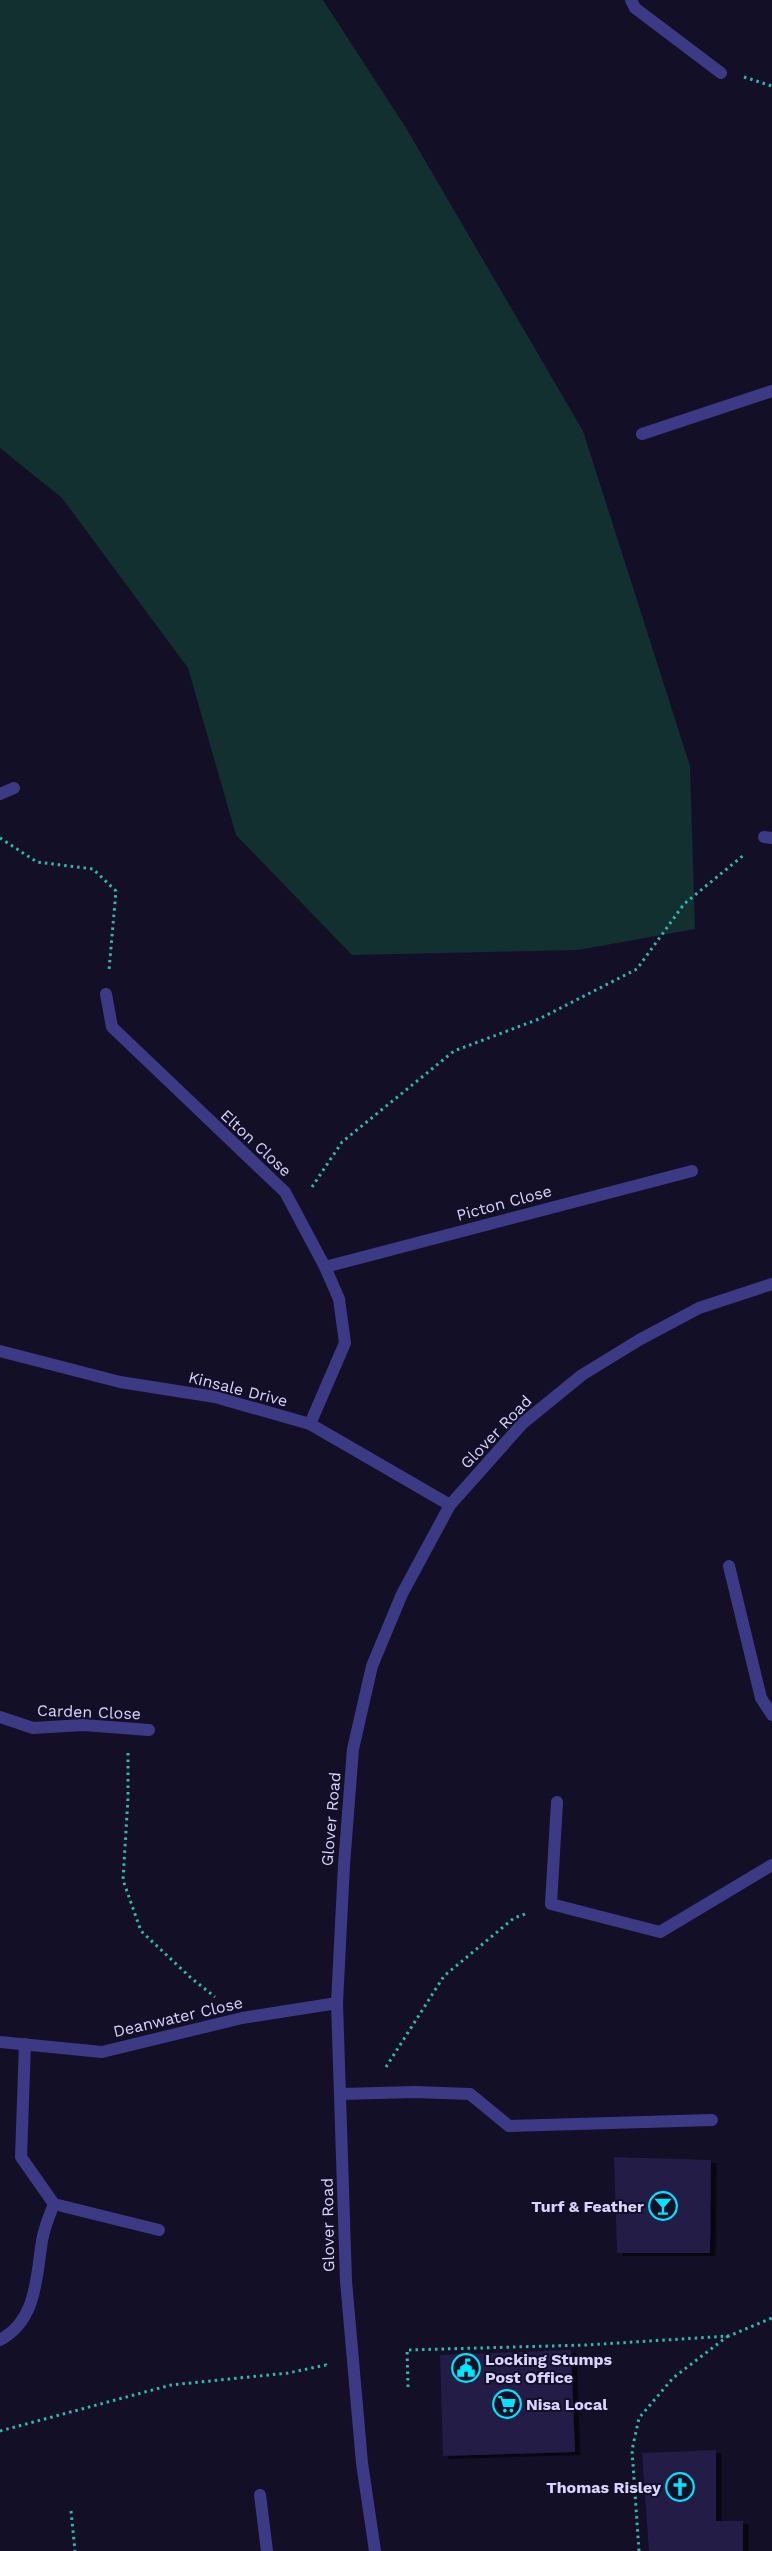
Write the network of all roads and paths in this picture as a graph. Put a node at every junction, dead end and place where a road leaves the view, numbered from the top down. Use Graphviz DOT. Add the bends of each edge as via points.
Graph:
graph roads {
  1 [pos="631,0"];
  2 [pos="721,73"];
  3 [pos="772,391"];
  4 [pos="642,434"];
  5 [pos="14,788"];
  6 [pos="0,794"];
  7 [pos="0,838"];
  8 [pos="768,838"];
  9 [pos="106,994"];
  10 [pos="692,1171"];
  11 [pos="295,1212"];
  12 [pos="325,1267"];
  13 [pos="772,1284"];
  14 [pos="0,1351"];
  15 [pos="310,1424"];
  16 [pos="450,1505"];
  17 [pos="729,1566"];
  18 [pos="772,1715"];
  19 [pos="0,1717"];
  20 [pos="128,1729"];
  21 [pos="149,1730"];
  22 [pos="557,1802"];
  23 [pos="772,1864"];
  24 [pos="551,1904"];
  25 [pos="337,2002"];
  26 [pos="242,2018"];
  27 [pos="0,2042"];
  28 [pos="26,2044"];
  29 [pos="386,2067"];
  30 [pos="341,2094"];
  31 [pos="712,2120"];
  32 [pos="54,2204"];
  33 [pos="159,2230"];
  34 [pos="772,2318"];
  35 [pos="729,2336"];
  36 [pos="0,2340"];
  37 [pos="326,2365"];
  38 [pos="408,2387"];
  39 [pos="0,2431"];
  40 [pos="260,2495"];
  41 [pos="71,2511"];
  42 [pos="75,2551"];
  43 [pos="266,2551"];
  44 [pos="375,2551"];
  45 [pos="639,2551"];
  1 -- 2 [label="street" via="635,8"];
  3 -- 4 [label="street"];
  5 -- 6 [label="street"];
  7 -- 9 [label="path" via="37,862 93,869 116,891"];
  8 -- 11 [label="path" via="684,904 637,969 539,1019 454,1051 342,1142"];
  9 -- 11 [label="street, Elton Close" via="112,1027 285,1192"];
  10 -- 12 [label="street, Picton Close"];
  11 -- 12 [label="street, Elton Close"];
  12 -- 15 [label="street, Elton Close" via="340,1299 345,1343"];
  13 -- 16 [label="street, Glover Road" via="699,1308 582,1375 523,1423"];
  14 -- 15 [label="street, Kinsale Drive" via="120,1382 216,1396"];
  15 -- 16 [label="street, Kinsale Drive"];
  16 -- 25 [label="street, Glover Road" via="402,1594 372,1666 353,1748"];
  17 -- 18 [label="street" via="762,1698"];
  19 -- 20 [label="street, Carden Close" via="32,1728 83,1726"];
  20 -- 21 [label="street, Carden Close"];
  20 -- 26 [label="path" via="123,1880 140,1931 190,1977"];
  22 -- 24 [label="street"];
  23 -- 24 [label="street" via="660,1932"];
  24 -- 29 [label="path" via="514,1918 444,1976"];
  25 -- 26 [label="street, Deanwater Close"];
  25 -- 30 [label="street, Glover Road"];
  26 -- 28 [label="street, Deanwater Close" via="102,2052"];
  27 -- 28 [label="street, Deanwater Close"];
  28 -- 32 [label="street" via="21,2157"];
  30 -- 31 [label="street" via="470,2094 509,2126"];
  30 -- 44 [label="street, Glover Road" via="346,2281 362,2463"];
  32 -- 33 [label="street"];
  32 -- 36 [label="street" via="42,2239 35,2293 28,2311 19,2326"];
  34 -- 35 [label="path"];
  35 -- 38 [label="path" via="586,2345 407,2350"];
  35 -- 45 [label="path" via="673,2378 639,2418 632,2450"];
  37 -- 39 [label="path" via="171,2385"];
  40 -- 43 [label="street"];
  41 -- 42 [label="path"];
}
